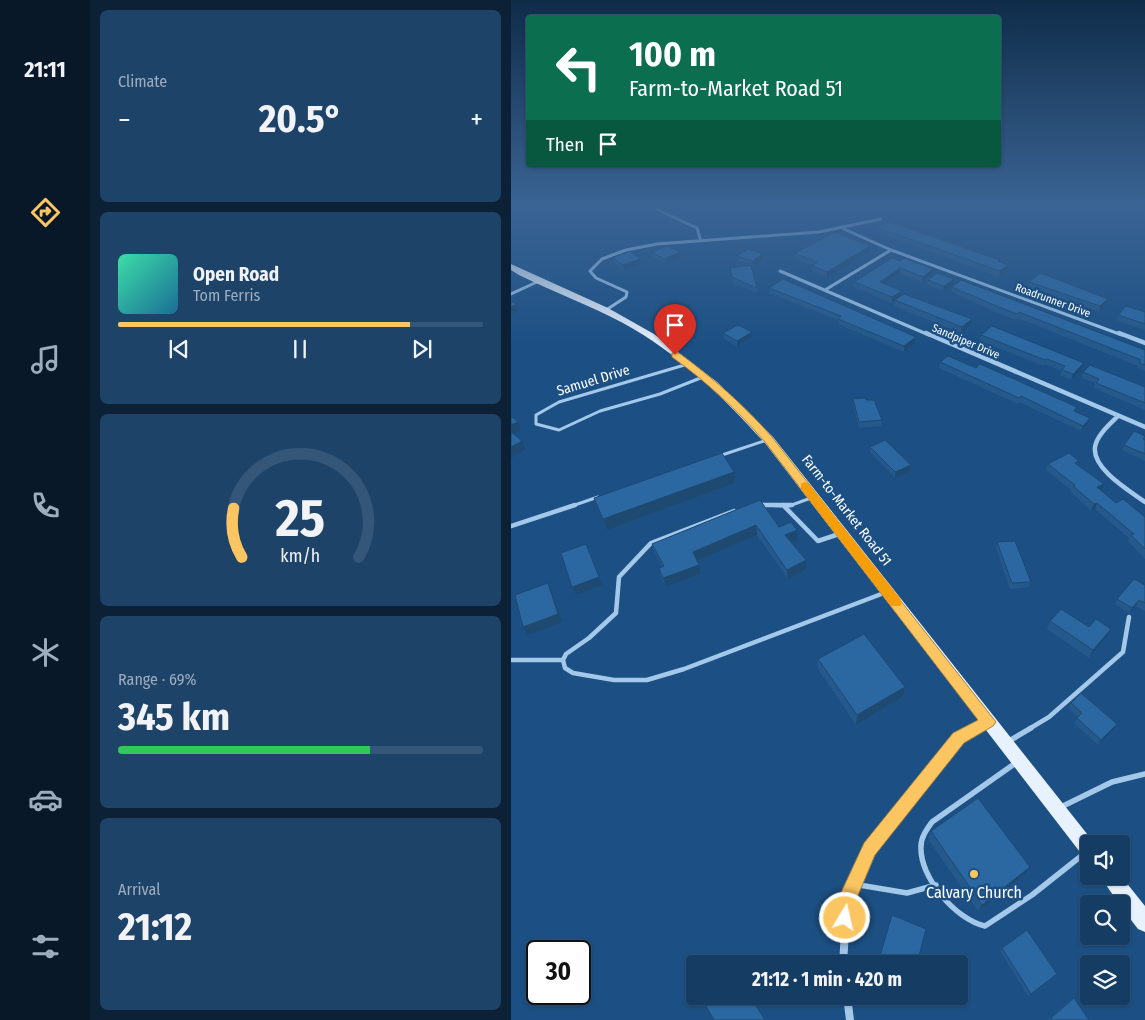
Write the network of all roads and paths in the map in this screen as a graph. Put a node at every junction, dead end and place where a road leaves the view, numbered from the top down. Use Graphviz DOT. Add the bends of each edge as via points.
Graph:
graph roads {
  1 [pos="638,251"];
  2 [pos="890,251"];
  3 [pos="893,251"];
  4 [pos="511,267"];
  5 [pos="780,271"];
  6 [pos="537,282"];
  7 [pos="825,290"];
  8 [pos="511,294"];
  9 [pos="606,310"];
  10 [pos="1145,343"];
  11 [pos="688,364"];
  12 [pos="705,376"];
  13 [pos="1118,416"];
  14 [pos="1145,427"];
  15 [pos="769,440"];
  16 [pos="713,458"];
  17 [pos="603,496"];
  18 [pos="813,497"];
  19 [pos="1145,502"];
  20 [pos="783,505"];
  21 [pos="757,506"];
  22 [pos="741,510"];
  23 [pos="511,526"];
  24 [pos="841,533"];
  25 [pos="887,592"];
  26 [pos="1129,617"];
  27 [pos="511,660"];
  28 [pos="563,660"];
  29 [pos="988,722"];
  30 [pos="1005,743"];
  31 [pos="1019,761"];
  32 [pos="1145,774"];
  33 [pos="1057,810"];
  34 [pos="1080,839"];
  35 [pos="1080,857"];
  36 [pos="853,884"];
  37 [pos="937,885"];
  38 [pos="1116,885"];
  39 [pos="1145,922"];
  40 [pos="844,955"];
  41 [pos="848,1005"];
  42 [pos="850,1020"];
  1 -- 9 [label="street" via="611,256 592,265 591,275 627,292 622,302"];
  2 -- 7 [label="street"];
  3 -- 10 [label="street, Roadrunner Drive"];
  4 -- 6 [label="main road, Farm-to-Market Road 51"];
  5 -- 7 [label="street, Sandpiper Drive"];
  6 -- 8 [label="street"];
  6 -- 9 [label="main road, Farm-to-Market Road 51"];
  7 -- 13 [label="street, Sandpiper Drive"];
  9 -- 11 [label="main road, Farm-to-Market Road 51"];
  11 -- 12 [label="main road, Farm-to-Market Road 51"];
  11 -- 12 [label="lane, Samuel Drive" via="559,402 536,415 536,424 559,430 600,411 661,394"];
  12 -- 15 [label="main road, Farm-to-Market Road 51" via="745,412"];
  13 -- 14 [label="street, Sandpiper Drive"];
  13 -- 19 [label="street" via="1095,446 1095,457 1102,468"];
  15 -- 16 [label="lane"];
  15 -- 18 [label="main road, Farm-to-Market Road 51"];
  17 -- 23 [label="lane"];
  18 -- 20 [label="lane"];
  18 -- 24 [label="main road, Farm-to-Market Road 51"];
  20 -- 21 [label="lane"];
  20 -- 24 [label="lane" via="818,541"];
  22 -- 28 [label="lane" via="651,543 619,578 616,613"];
  24 -- 25 [label="main road, Farm-to-Market Road 51"];
  25 -- 28 [label="lane" via="647,680 614,680 573,673 565,668"];
  25 -- 29 [label="main road, Farm-to-Market Road 51"];
  26 -- 30 [label="lane" via="1123,652 1049,717"];
  27 -- 28 [label="lane"];
  29 -- 30 [label="main road, Farm-to-Market Road 51"];
  29 -- 36 [label="street" via="959,738 869,849"];
  30 -- 31 [label="main road, Farm-to-Market Road 51"];
  31 -- 33 [label="main road, Farm-to-Market Road 51"];
  31 -- 37 [label="lane" via="933,822 923,834 921,849"];
  32 -- 33 [label="lane" via="1103,784"];
  33 -- 34 [label="main road, Farm-to-Market Road 51"];
  35 -- 37 [label="lane" via="985,926 977,926 964,919"];
  36 -- 37 [label="lane" via="907,894"];
  36 -- 40 [label="street" via="847,899"];
  38 -- 39 [label="main road"];
  41 -- 42 [label="street"];
}
